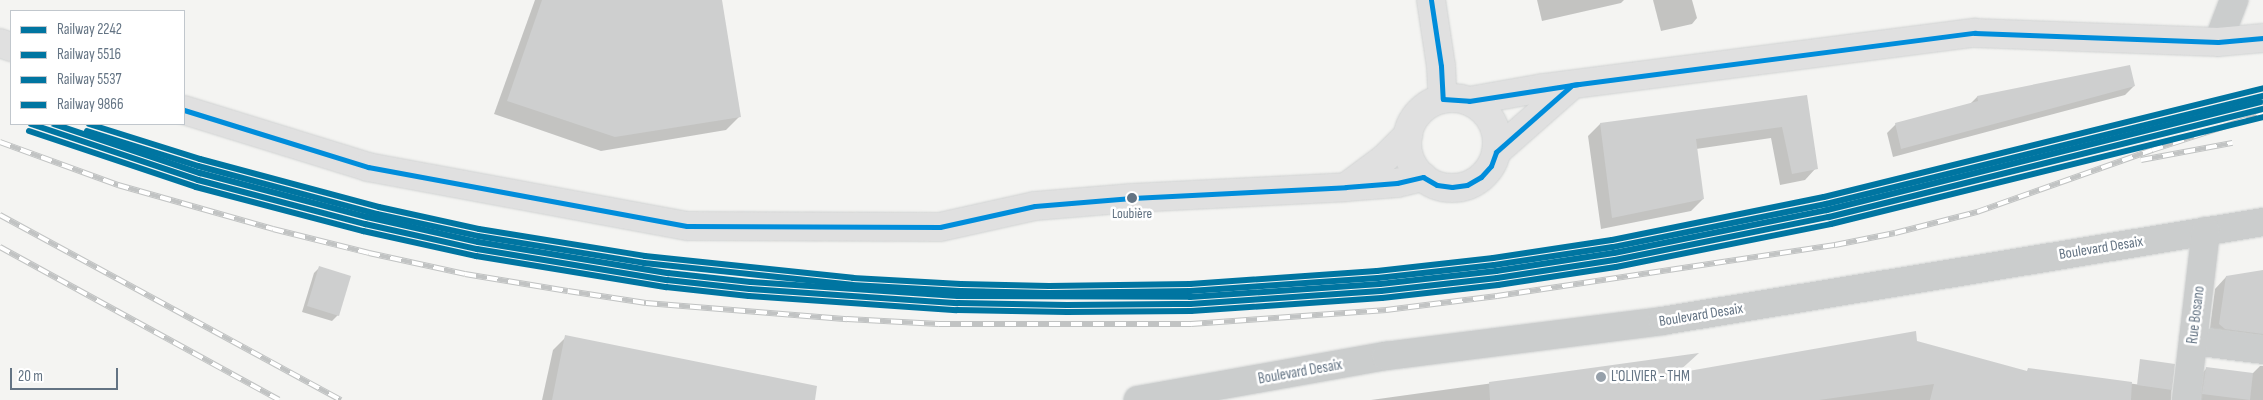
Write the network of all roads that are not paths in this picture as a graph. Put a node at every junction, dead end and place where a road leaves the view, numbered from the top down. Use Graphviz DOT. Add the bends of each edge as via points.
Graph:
graph roads {
  1 [pos="1431,0"];
  2 [pos="2234,0"];
  3 [pos="2263,38"];
  4 [pos="2218,42"];
  5 [pos="1572,85"];
  6 [pos="1456,100"];
  7 [pos="185,110"];
  8 [pos="1408,135"];
  9 [pos="1496,152"];
  10 [pos="1423,177"];
  11 [pos="1346,187"];
  12 [pos="2263,222"];
  13 [pos="2206,231"];
  14 [pos="2193,341"];
  15 [pos="2263,350"];
  16 [pos="1138,400"];
  17 [pos="2186,400"];
  1 -- 6 [label="street" via="1441,66"];
  2 -- 4 [label="street"];
  3 -- 4 [label="street"];
  4 -- 5 [label="street" via="1975,33"];
  5 -- 6 [label="street"];
  5 -- 9 [label="street"];
  6 -- 8 [label="street" via="1430,104 1420,111"];
  6 -- 9 [label="street" via="1482,110 1492,121 1497,136"];
  7 -- 11 [label="street" via="368,167 687,226 940,227 1035,206"];
  8 -- 10 [label="street" via="1413,165"];
  8 -- 11 [label="street" via="1385,158"];
  9 -- 10 [label="street" via="1491,166 1467,185 1437,185"];
  10 -- 11 [label="street"];
  12 -- 13 [label="street, Boulevard Desaix"];
  13 -- 14 [label="street, Rue Bosano"];
  13 -- 16 [label="street, Boulevard Desaix" via="1662,321 1386,356"];
  14 -- 15 [label="street"];
  14 -- 17 [label="street, Rue Bosano"];
}
